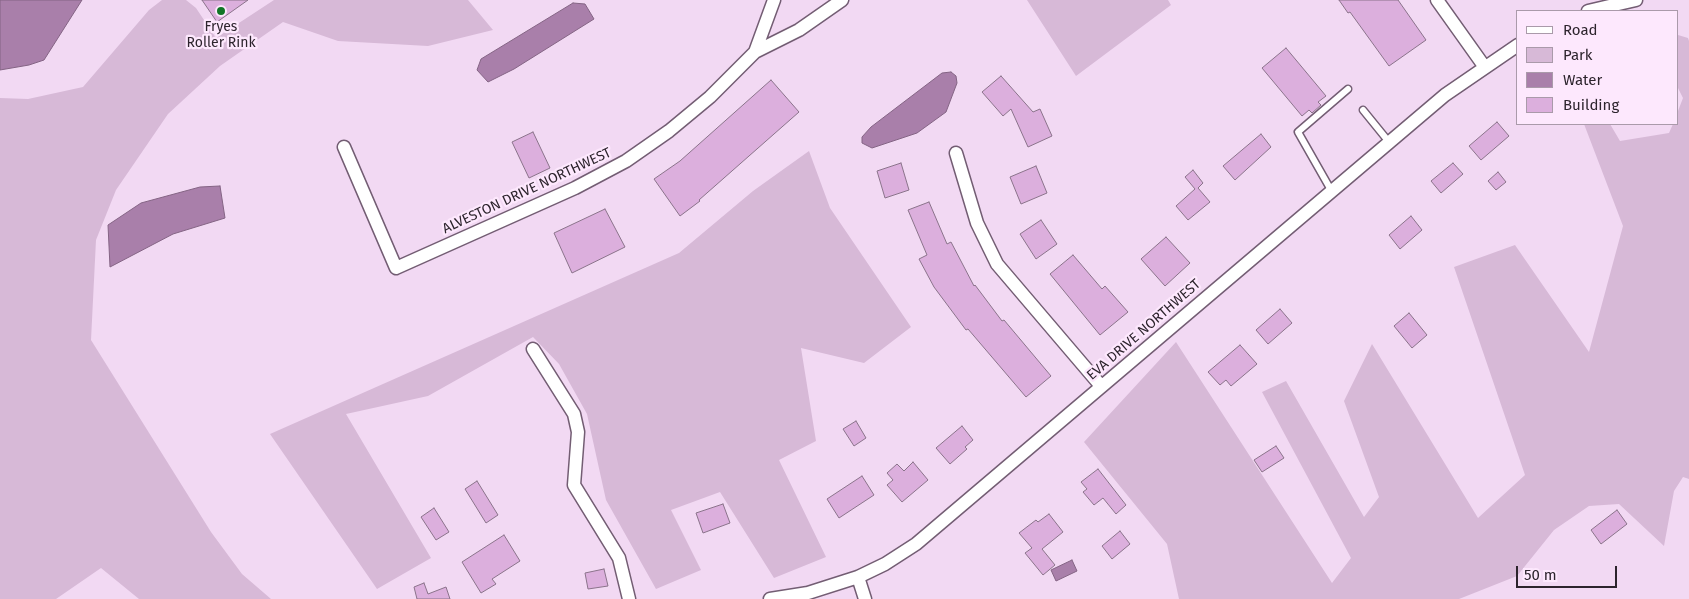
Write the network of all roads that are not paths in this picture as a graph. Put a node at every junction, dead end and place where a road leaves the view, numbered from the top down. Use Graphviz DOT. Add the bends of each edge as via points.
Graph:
graph roads {
  1 [pos="774,0"];
  2 [pos="842,0"];
  3 [pos="1437,0"];
  4 [pos="1636,0"];
  5 [pos="1592,10"];
  6 [pos="1516,46"];
  7 [pos="755,52"];
  8 [pos="1484,66"];
  9 [pos="1348,89"];
  10 [pos="1363,110"];
  11 [pos="1389,142"];
  12 [pos="344,147"];
  13 [pos="956,153"];
  14 [pos="1331,190"];
  15 [pos="533,349"];
  16 [pos="1101,386"];
  17 [pos="858,577"];
  18 [pos="629,599"];
  19 [pos="770,599"];
  20 [pos="865,599"];
  1 -- 7 [label="street, ALVESTON DRIVE NORTHWEST"];
  2 -- 7 [label="street, ALVESTON DRIVE NORTHWEST" via="800,30"];
  3 -- 8 [label="street"];
  4 -- 5 [label="street"];
  6 -- 8 [label="street, EVA DRIVE NORTHWEST"];
  7 -- 12 [label="street, ALVESTON DRIVE NORTHWEST" via="689,114 626,161 575,188 396,268"];
  8 -- 11 [label="street, EVA DRIVE NORTHWEST"];
  9 -- 14 [label="lane" via="1298,132"];
  10 -- 11 [label="lane"];
  11 -- 14 [label="street, EVA DRIVE NORTHWEST"];
  13 -- 16 [label="street" via="977,223 997,264"];
  14 -- 16 [label="street, EVA DRIVE NORTHWEST"];
  15 -- 18 [label="street" via="574,414 578,432 574,485 619,558"];
  16 -- 17 [label="street, EVA DRIVE NORTHWEST" via="916,544 886,564"];
  17 -- 19 [label="street, EVA DRIVE NORTHWEST" via="808,593"];
  17 -- 20 [label="street"];
}
